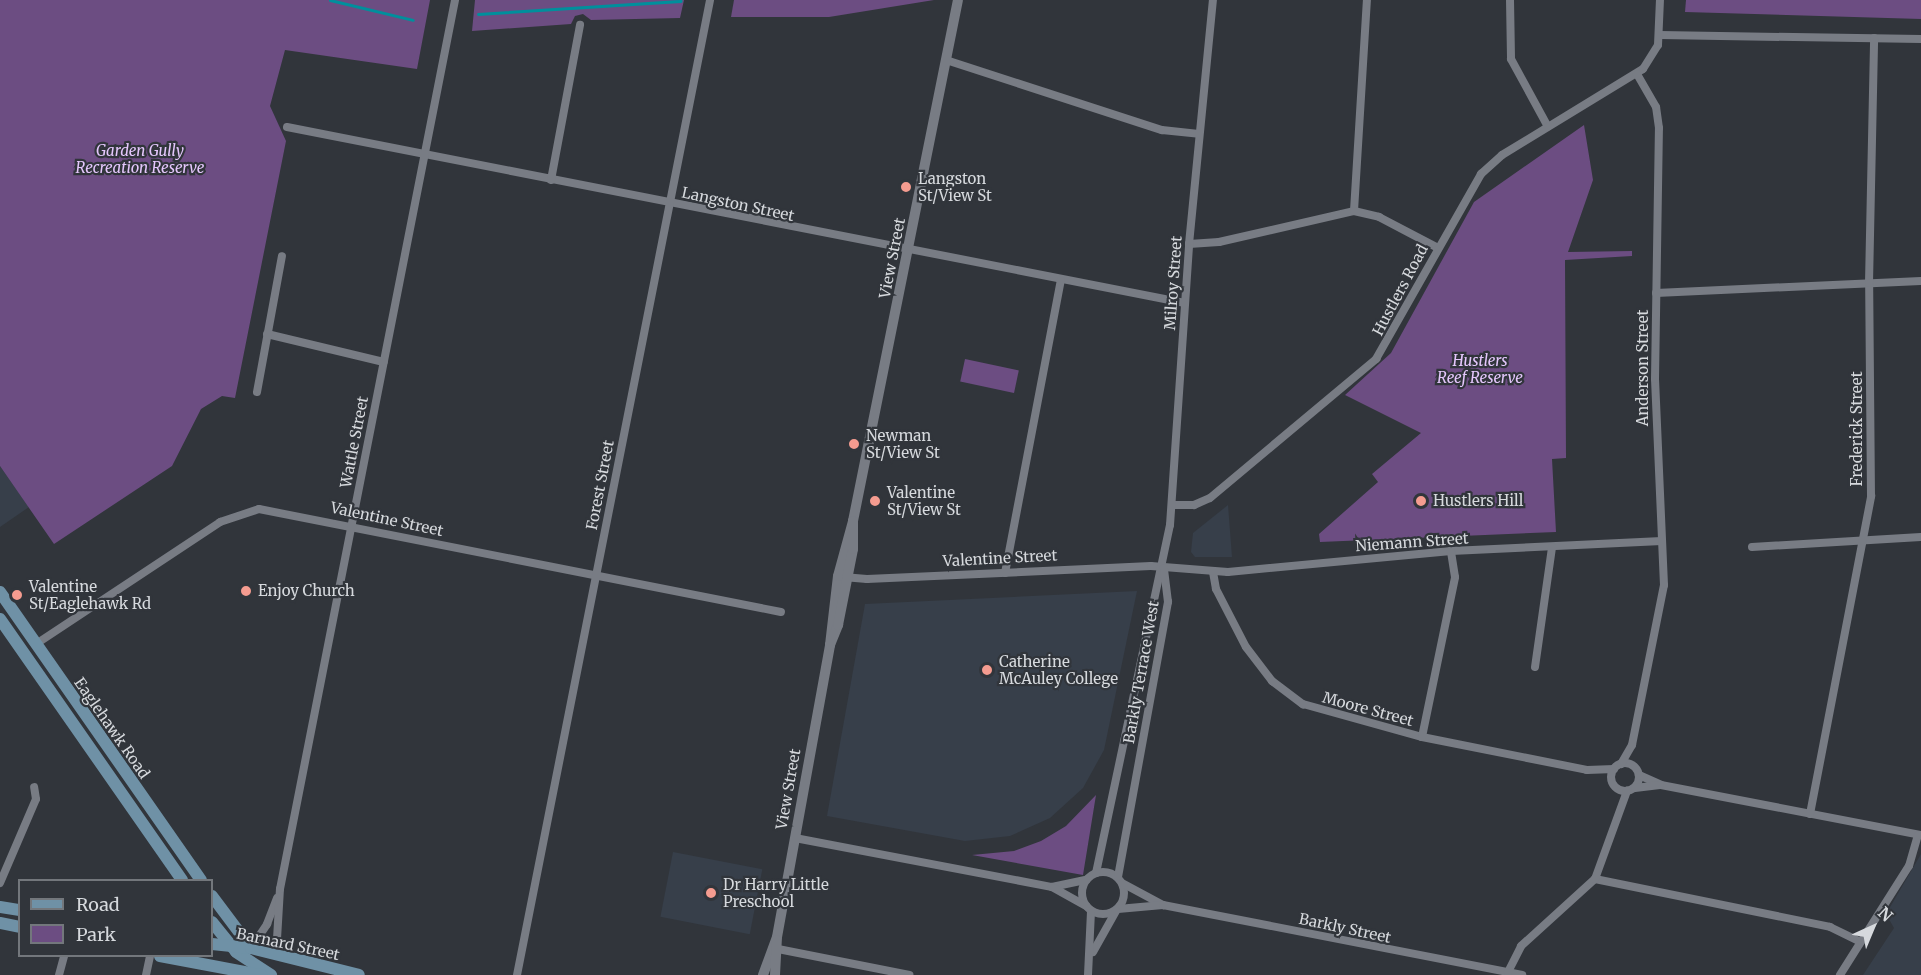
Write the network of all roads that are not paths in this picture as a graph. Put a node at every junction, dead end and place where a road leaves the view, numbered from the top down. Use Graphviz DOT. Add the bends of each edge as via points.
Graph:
graph roads {
  1 [pos="455,0"];
  2 [pos="710,0"];
  3 [pos="958,0"];
  4 [pos="1213,0"];
  5 [pos="1367,0"];
  6 [pos="1510,0"];
  7 [pos="1660,0"];
  8 [pos="580,25"];
  9 [pos="1660,35"];
  10 [pos="1874,38"];
  11 [pos="1921,39"];
  12 [pos="946,60"];
  13 [pos="1637,74"];
  14 [pos="1548,127"];
  15 [pos="287,128"];
  16 [pos="1199,134"];
  17 [pos="424,155"];
  18 [pos="551,180"];
  19 [pos="670,203"];
  20 [pos="1354,212"];
  21 [pos="1189,244"];
  22 [pos="1438,248"];
  23 [pos="908,251"];
  24 [pos="282,256"];
  25 [pos="1061,280"];
  26 [pos="1921,281"];
  27 [pos="1869,283"];
  28 [pos="1656,293"];
  29 [pos="1185,303"];
  30 [pos="267,334"];
  31 [pos="384,362"];
  32 [pos="257,392"];
  33 [pos="1173,505"];
  34 [pos="351,528"];
  35 [pos="1921,537"];
  36 [pos="1662,541"];
  37 [pos="1864,542"];
  38 [pos="1552,547"];
  39 [pos="1752,547"];
  40 [pos="1451,551"];
  41 [pos="1164,568"];
  42 [pos="1213,572"];
  43 [pos="1005,573"];
  44 [pos="596,576"];
  45 [pos="842,577"];
  46 [pos="0,592"];
  47 [pos="781,612"];
  48 [pos="0,619"];
  49 [pos="36,644"];
  50 [pos="23,653"];
  51 [pos="1535,667"];
  52 [pos="1422,737"];
  53 [pos="1632,745"];
  54 [pos="1618,766"];
  55 [pos="1587,770"];
  56 [pos="1637,771"];
  57 [pos="1614,785"];
  58 [pos="1661,785"];
  59 [pos="34,787"];
  60 [pos="1631,789"];
  61 [pos="1617,813"];
  62 [pos="1810,814"];
  63 [pos="1920,835"];
  64 [pos="795,838"];
  65 [pos="1096,873"];
  66 [pos="181,879"];
  67 [pos="200,879"];
  68 [pos="1595,879"];
  69 [pos="1086,880"];
  70 [pos="1120,880"];
  71 [pos="0,883"];
  72 [pos="1052,886"];
  73 [pos="280,889"];
  74 [pos="213,897"];
  75 [pos="1163,905"];
  76 [pos="0,906"];
  77 [pos="1088,908"];
  78 [pos="18,910"];
  79 [pos="1117,910"];
  80 [pos="0,923"];
  81 [pos="213,923"];
  82 [pos="18,927"];
  83 [pos="777,937"];
  84 [pos="1861,942"];
  85 [pos="213,944"];
  86 [pos="230,946"];
  87 [pos="251,948"];
  88 [pos="778,949"];
  89 [pos="1092,954"];
  90 [pos="64,957"];
  91 [pos="150,957"];
  92 [pos="165,957"];
  93 [pos="282,957"];
  94 [pos="1477,971"];
  95 [pos="1508,972"];
  96 [pos="59,975"];
  97 [pos="146,975"];
  98 [pos="261,975"];
  99 [pos="271,975"];
  100 [pos="359,975"];
  101 [pos="517,975"];
  102 [pos="763,975"];
  103 [pos="775,975"];
  104 [pos="909,975"];
  105 [pos="1088,975"];
  106 [pos="1522,975"];
  107 [pos="1840,975"];
  1 -- 17 [label="street, Wattle Street"];
  2 -- 19 [label="street, Forest Street"];
  3 -- 12 [label="street, View Street"];
  4 -- 16 [label="street, Milroy Street"];
  5 -- 20 [label="street"];
  6 -- 14 [label="street" via="1511,59"];
  7 -- 9 [label="street"];
  8 -- 18 [label="street"];
  9 -- 10 [label="street"];
  9 -- 13 [label="street" via="1653,56"];
  10 -- 11 [label="street"];
  10 -- 27 [label="street, Frederick Street"];
  12 -- 16 [label="street" via="1162,130"];
  12 -- 23 [label="street, View Street"];
  13 -- 14 [label="street, Hustlers Road"];
  13 -- 28 [label="street, Anderson Street" via="1656,107 1659,128"];
  14 -- 22 [label="street, Hustlers Road" via="1502,155 1480,174"];
  15 -- 17 [label="street, Langston Street"];
  16 -- 21 [label="street, Milroy Street"];
  17 -- 18 [label="street, Langston Street"];
  17 -- 31 [label="street, Wattle Street"];
  18 -- 19 [label="street, Langston Street"];
  19 -- 23 [label="street, Langston Street"];
  19 -- 44 [label="street, Forest Street"];
  20 -- 21 [label="street" via="1219,242"];
  20 -- 22 [label="street" via="1379,217"];
  21 -- 29 [label="street, Milroy Street"];
  22 -- 33 [label="street, Hustlers Road" via="1376,359 1210,498 1194,505"];
  23 -- 25 [label="street, Langston Street"];
  23 -- 45 [label="street, View Street" via="854,521 847,534"];
  24 -- 30 [label="street"];
  25 -- 29 [label="street, Langston Street"];
  25 -- 43 [label="street"];
  26 -- 27 [label="street"];
  27 -- 28 [label="street"];
  27 -- 37 [label="street, Frederick Street" via="1871,496"];
  28 -- 36 [label="street, Anderson Street" via="1655,398"];
  29 -- 33 [label="street, Milroy Street"];
  30 -- 31 [label="street"];
  30 -- 32 [label="street"];
  31 -- 34 [label="street, Wattle Street"];
  33 -- 41 [label="street, Milroy Street"];
  34 -- 44 [label="street, Valentine Street"];
  34 -- 49 [label="street, Valentine Street" via="276,510 254,509 231,515"];
  34 -- 73 [label="street, Wattle Street"];
  35 -- 37 [label="street"];
  36 -- 38 [label="street, Niemann Street"];
  36 -- 53 [label="street, Anderson Street" via="1664,585"];
  37 -- 39 [label="street"];
  37 -- 62 [label="street, Frederick Street"];
  38 -- 40 [label="street, Niemann Street"];
  38 -- 51 [label="street"];
  40 -- 42 [label="street, Niemann Street"];
  40 -- 52 [label="street" via="1455,577"];
  41 -- 42 [label="street, Niemann Street"];
  41 -- 43 [label="street, Valentine Street"];
  41 -- 65 [label="street, Barkly Terrace West" via="1153,597"];
  41 -- 70 [label="street, Barkly Terrace West" via="1168,602"];
  42 -- 52 [label="street, Moore Street" via="1216,589 1246,647 1272,681 1287,693 1318,710"];
  43 -- 45 [label="street, Valentine Street"];
  44 -- 47 [label="street, Valentine Street"];
  44 -- 101 [label="street, Forest Street"];
  45 -- 64 [label="street, View Street"];
  46 -- 49 [label="main road, Eaglehawk Road"];
  48 -- 50 [label="main road, Eaglehawk Road"];
  49 -- 50 [label="main road, Valentine Street"];
  49 -- 67 [label="main road, Eaglehawk Road"];
  50 -- 66 [label="main road, Eaglehawk Road"];
  52 -- 55 [label="street, Moore Street"];
  53 -- 54 [label="street, Anderson Street"];
  53 -- 56 [label="street, Anderson Street"];
  54 -- 55 [label="street, Moore Street"];
  54 -- 56 [label="street, Moore Street"];
  54 -- 57 [label="street"];
  55 -- 57 [label="street, Moore Street"];
  56 -- 58 [label="street, Moore Street"];
  56 -- 60 [label="street"];
  57 -- 60 [label="street, Moore Street"];
  57 -- 61 [label="street"];
  58 -- 60 [label="street"];
  58 -- 62 [label="street"];
  59 -- 71 [label="street" via="36,799"];
  60 -- 61 [label="street"];
  61 -- 68 [label="street"];
  62 -- 63 [label="street"];
  63 -- 84 [label="street" via="1909,866"];
  64 -- 72 [label="street"];
  64 -- 83 [label="street, View Street"];
  65 -- 69 [label="street"];
  65 -- 70 [label="street" via="1107,872"];
  68 -- 84 [label="street" via="1830,927"];
  68 -- 95 [label="street" via="1521,946"];
  69 -- 72 [label="street"];
  69 -- 77 [label="street" via="1082,893"];
  70 -- 75 [label="street, Barkly Street"];
  70 -- 79 [label="street" via="1125,897"];
  72 -- 77 [label="street"];
  73 -- 87 [label="street, Wattle Street" via="267,924"];
  73 -- 93 [label="street, Wattle Street" via="277,936"];
  74 -- 87 [label="main road"];
  75 -- 79 [label="street, Barkly Street"];
  75 -- 94 [label="street, Barkly Street"];
  76 -- 78 [label="main road"];
  77 -- 79 [label="street" via="1103,915"];
  77 -- 89 [label="street"];
  79 -- 89 [label="street"];
  80 -- 82 [label="main road"];
  81 -- 86 [label="main road"];
  83 -- 88 [label="street, View Street"];
  83 -- 102 [label="street, View Street"];
  84 -- 107 [label="street"];
  85 -- 86 [label="main road, Barnard Street"];
  86 -- 87 [label="main road, Barnard Street"];
  86 -- 99 [label="main road"];
  87 -- 93 [label="main road, Barnard Street"];
  88 -- 103 [label="street, View Street"];
  88 -- 104 [label="street"];
  89 -- 105 [label="street"];
  90 -- 96 [label="street"];
  91 -- 97 [label="street"];
  92 -- 98 [label="main road"];
  93 -- 100 [label="main road, Barnard Street"];
  94 -- 95 [label="street, Barkly Street"];
  95 -- 106 [label="street, Barkly Street"];
}
